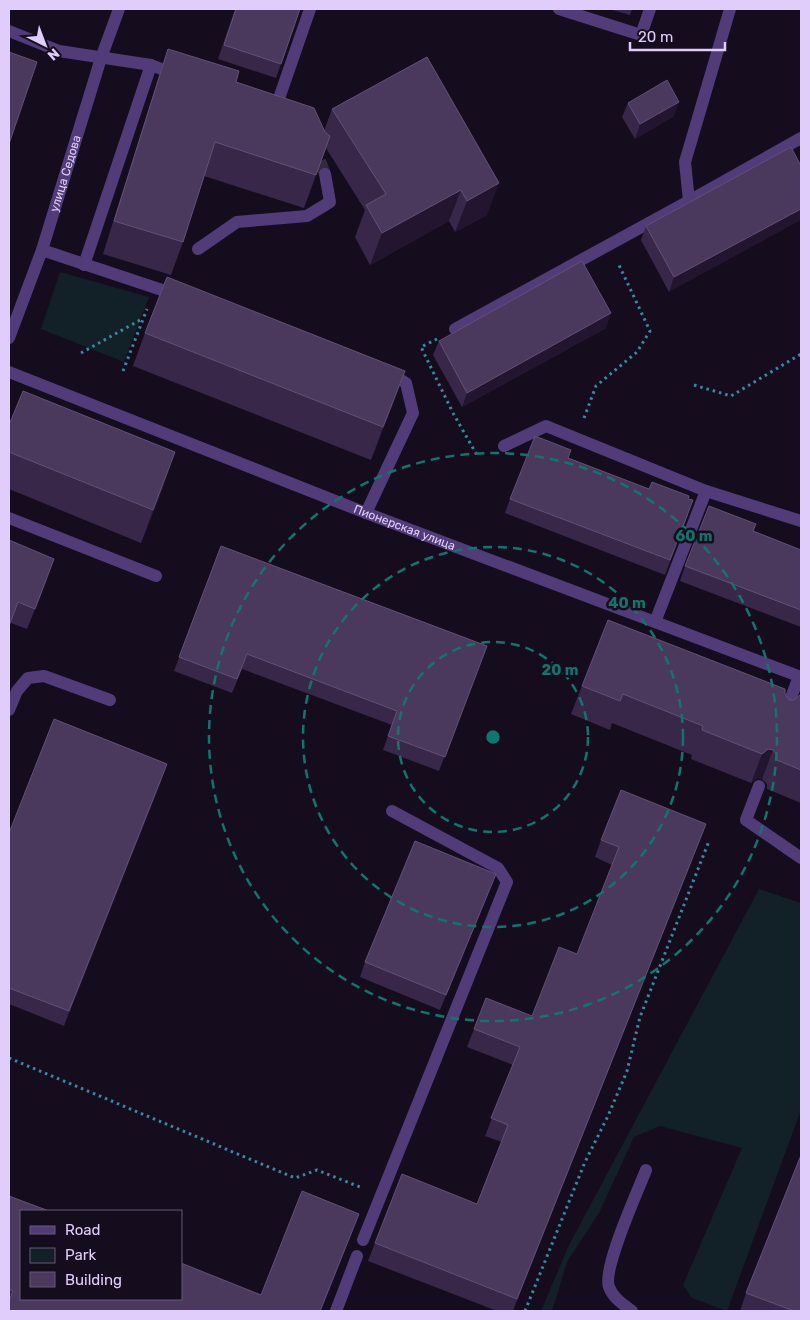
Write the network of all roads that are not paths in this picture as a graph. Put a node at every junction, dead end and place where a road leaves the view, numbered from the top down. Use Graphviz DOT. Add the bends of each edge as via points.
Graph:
graph roads {
  1 [pos="119,9"];
  2 [pos="310,9"];
  3 [pos="559,9"];
  4 [pos="650,9"];
  5 [pos="730,9"];
  6 [pos="9,31"];
  7 [pos="101,58"];
  8 [pos="151,65"];
  9 [pos="187,78"];
  10 [pos="257,103"];
  11 [pos="274,110"];
  12 [pos="291,116"];
  13 [pos="801,138"];
  14 [pos="325,174"];
  15 [pos="688,201"];
  16 [pos="198,249"];
  17 [pos="42,250"];
  18 [pos="84,265"];
  19 [pos="191,300"];
  20 [pos="455,329"];
  21 [pos="9,338"];
  22 [pos="373,364"];
  23 [pos="9,372"];
  24 [pos="504,446"];
  25 [pos="706,491"];
  26 [pos="366,513"];
  27 [pos="9,518"];
  28 [pos="801,521"];
  29 [pos="156,576"];
  30 [pos="655,622"];
  31 [pos="800,677"];
  32 [pos="110,700"];
  33 [pos="9,710"];
  34 [pos="782,721"];
  35 [pos="759,786"];
  36 [pos="392,811"];
  37 [pos="801,858"];
  38 [pos="646,1170"];
  39 [pos="363,1240"];
  40 [pos="357,1256"];
  41 [pos="336,1311"];
  42 [pos="632,1311"];
  1 -- 7 [label="street, улица Седова"];
  2 -- 11 [label="street"];
  3 -- 4 [label="street" via="641,35"];
  5 -- 15 [label="street" via="685,162"];
  6 -- 7 [label="street" via="59,51"];
  7 -- 8 [label="street"];
  7 -- 17 [label="street, улица Седова"];
  8 -- 9 [label="street"];
  8 -- 18 [label="street"];
  10 -- 11 [label="street"];
  11 -- 12 [label="street"];
  13 -- 15 [label="street"];
  14 -- 16 [label="street" via="330,202 307,216 236,222"];
  15 -- 20 [label="street"];
  17 -- 18 [label="street"];
  17 -- 21 [label="street, улица Седова"];
  18 -- 19 [label="street"];
  22 -- 26 [label="street" via="406,383 413,413"];
  23 -- 26 [label="street, Пионерская улица"];
  24 -- 25 [label="street" via="546,426"];
  25 -- 28 [label="street"];
  25 -- 30 [label="street"];
  26 -- 30 [label="street, Пионерская улица"];
  27 -- 29 [label="street"];
  30 -- 31 [label="street, Пионерская улица"];
  31 -- 34 [label="street"];
  32 -- 33 [label="street" via="44,676 28,678 17,691"];
  35 -- 37 [label="street" via="746,820"];
  36 -- 39 [label="street" via="498,868 507,882"];
  38 -- 42 [label="street" via="608,1268 611,1292 615,1299"];
  40 -- 41 [label="street"];
}
